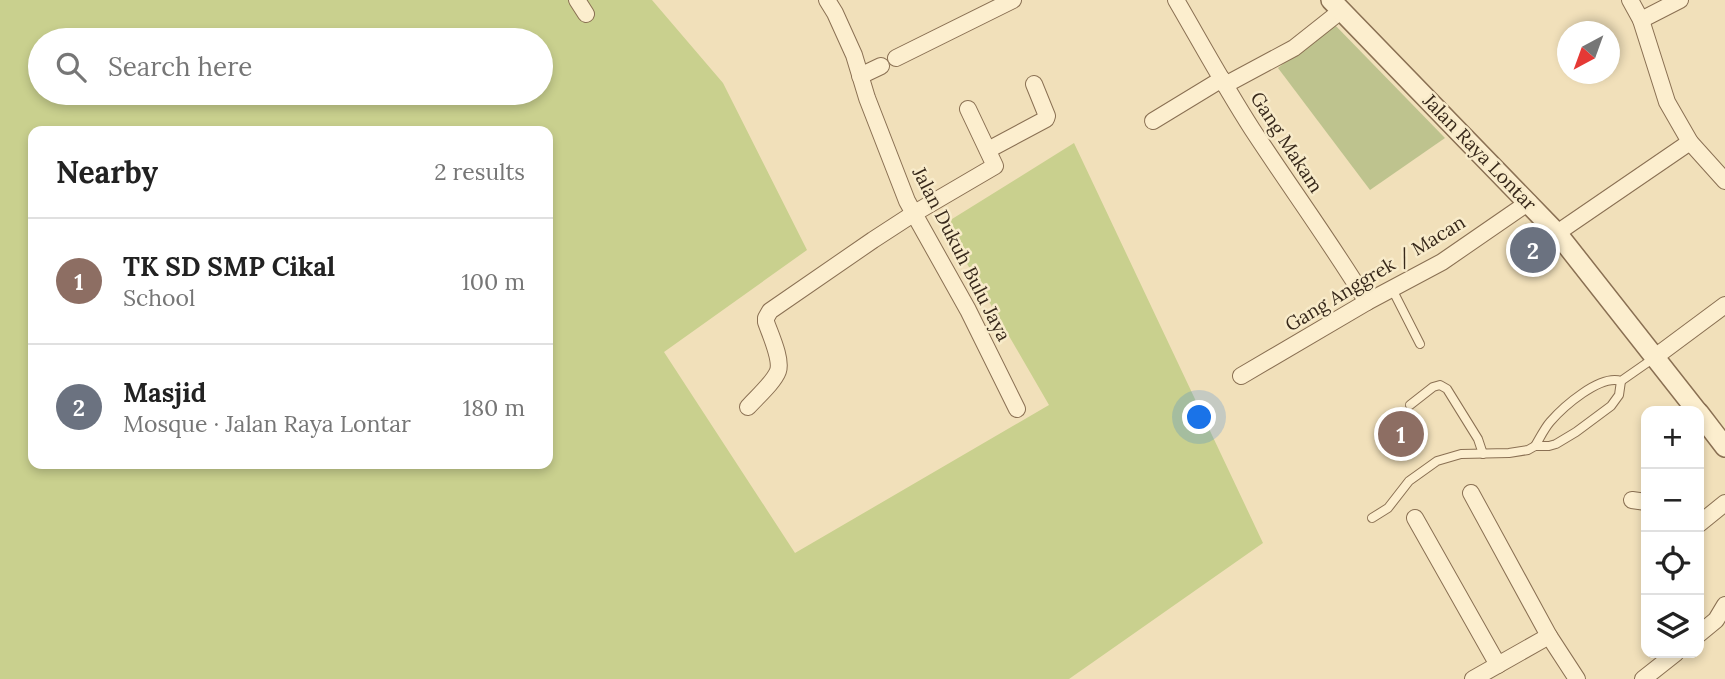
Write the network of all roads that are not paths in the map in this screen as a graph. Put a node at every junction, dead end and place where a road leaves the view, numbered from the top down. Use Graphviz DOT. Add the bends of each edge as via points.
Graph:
graph roads {
  1 [pos="827,0"];
  2 [pos="1013,0"];
  3 [pos="1177,0"];
  4 [pos="1630,0"];
  5 [pos="1680,0"];
  6 [pos="1337,5"];
  7 [pos="1641,20"];
  8 [pos="896,58"];
  9 [pos="881,66"];
  10 [pos="860,76"];
  11 [pos="1223,82"];
  12 [pos="1034,85"];
  13 [pos="968,109"];
  14 [pos="1153,121"];
  15 [pos="1690,142"];
  16 [pos="988,150"];
  17 [pos="1725,181"];
  18 [pos="1529,202"];
  19 [pos="914,214"];
  20 [pos="1558,233"];
  21 [pos="1392,289"];
  22 [pos="1367,302"];
  23 [pos="1725,305"];
  24 [pos="1420,344"];
  25 [pos="1655,357"];
  26 [pos="1241,376"];
  27 [pos="1621,382"];
  28 [pos="1410,405"];
  29 [pos="1693,406"];
  30 [pos="748,407"];
  31 [pos="1017,409"];
  32 [pos="1704,420"];
  33 [pos="1535,446"];
  34 [pos="1725,447"];
  35 [pos="1483,454"];
  36 [pos="1471,493"];
  37 [pos="1725,503"];
  38 [pos="1415,518"];
  39 [pos="1372,519"];
  40 [pos="1704,520"];
  41 [pos="1725,605"];
  42 [pos="1704,630"];
  43 [pos="1549,636"];
  44 [pos="1670,658"];
  45 [pos="1498,665"];
  46 [pos="1473,679"];
  47 [pos="1577,679"];
  48 [pos="1643,679"];
  1 -- 10 [label="street, Jalan Dukuh Bulu Jaya" via="846,34"];
  2 -- 8 [label="street"];
  3 -- 11 [label="street"];
  4 -- 7 [label="street"];
  5 -- 7 [label="street"];
  6 -- 11 [label="street, Gang Makam" via="1294,48"];
  6 -- 18 [label="street, Jalan Raya Lontar"];
  7 -- 15 [label="street" via="1667,102"];
  9 -- 10 [label="street"];
  10 -- 19 [label="street, Jalan Dukuh Bulu Jaya"];
  11 -- 14 [label="street"];
  11 -- 22 [label="street, Gang Makam"];
  12 -- 16 [label="street" via="1046,119"];
  13 -- 16 [label="street"];
  15 -- 17 [label="street"];
  15 -- 20 [label="street"];
  16 -- 19 [label="street" via="994,167"];
  18 -- 20 [label="street, Jalan Raya Lontar"];
  18 -- 21 [label="street, Gang Anggrek / Macan" via="1442,262"];
  19 -- 30 [label="street" via="770,311 766,322 779,370"];
  19 -- 31 [label="street, Jalan Dukuh Bulu Jaya"];
  20 -- 25 [label="street, Jalan Raya Lontar"];
  21 -- 22 [label="street, Gang Anggrek / Macan"];
  21 -- 24 [label="lane"];
  22 -- 26 [label="street, Gang Anggrek / Macan"];
  23 -- 25 [label="street"];
  25 -- 27 [label="lane"];
  25 -- 29 [label="street, Jalan Raya Lontar"];
  27 -- 33 [label="lane" via="1609,380 1573,400 1550,422"];
  27 -- 33 [label="lane" via="1611,406 1556,444"];
  28 -- 35 [label="lane" via="1433,387 1447,389"];
  32 -- 34 [label="street, Jalan Raya Lontar"];
  33 -- 35 [label="lane"];
  35 -- 39 [label="lane" via="1437,461 1409,481 1388,508"];
  36 -- 43 [label="street"];
  37 -- 40 [label="street"];
  38 -- 45 [label="street"];
  41 -- 42 [label="street"];
  43 -- 45 [label="street"];
  43 -- 47 [label="street"];
  44 -- 48 [label="street"];
  45 -- 46 [label="street"];
}
